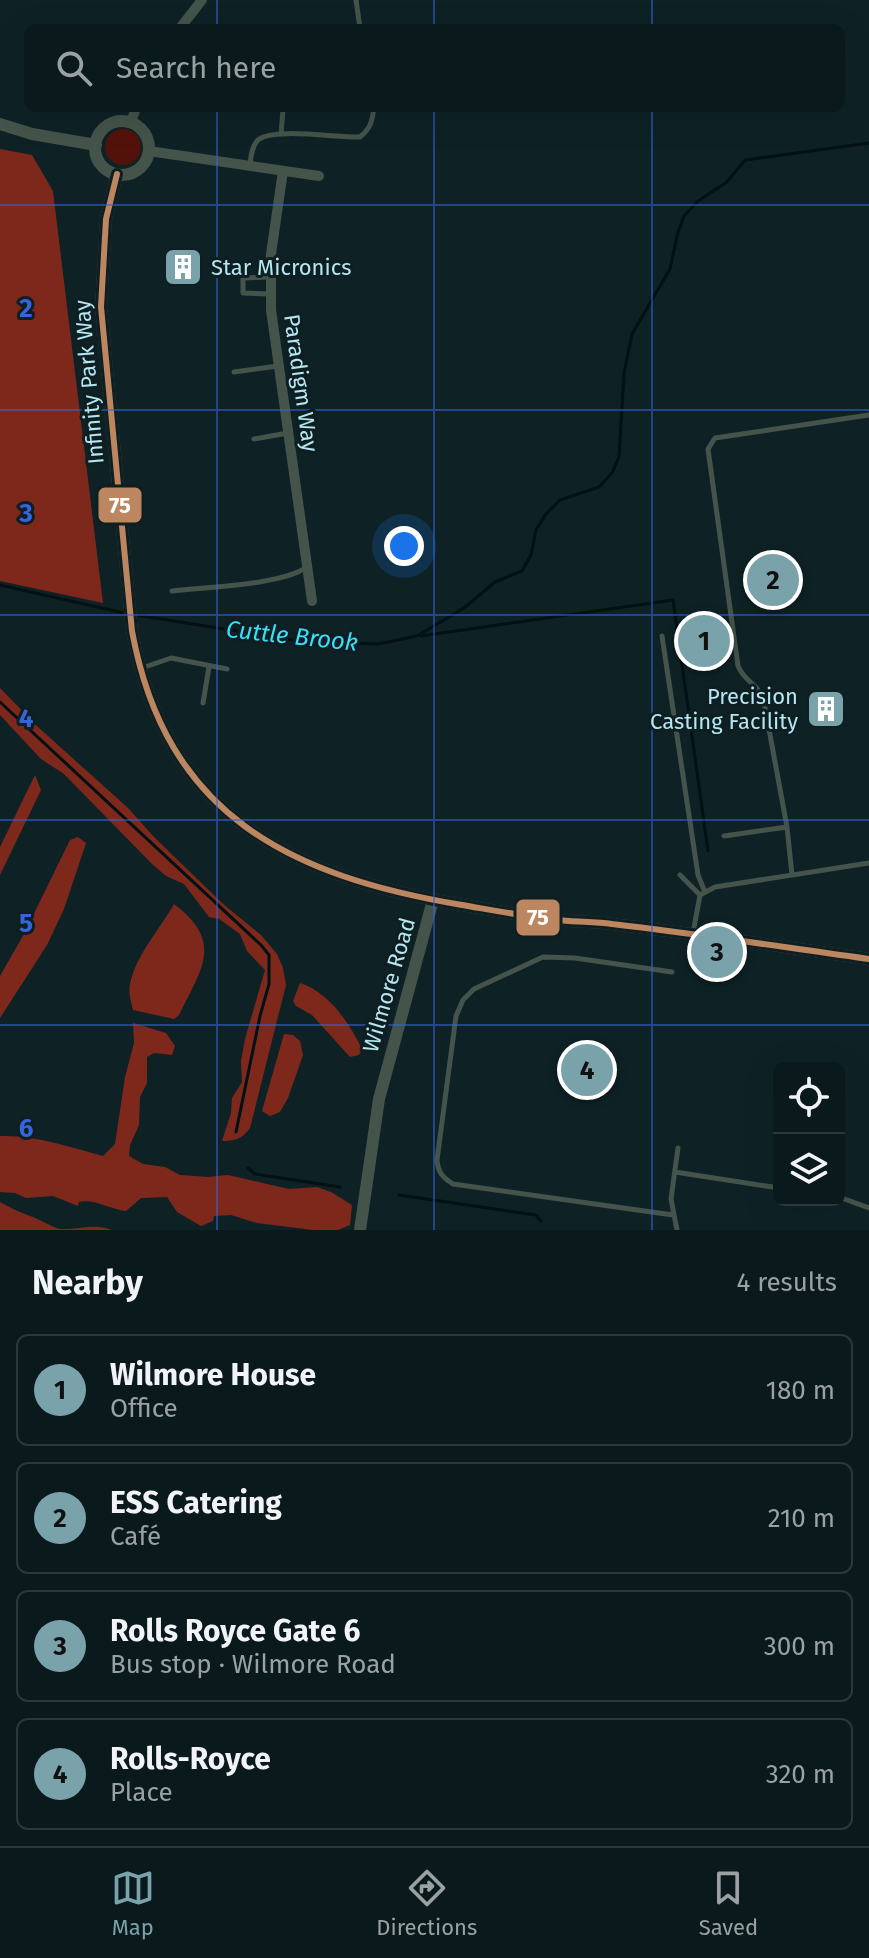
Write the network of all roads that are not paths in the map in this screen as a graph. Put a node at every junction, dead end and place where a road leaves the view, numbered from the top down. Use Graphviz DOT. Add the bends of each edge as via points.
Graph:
graph roads {
  1 [pos="202,0"];
  2 [pos="356,0"];
  3 [pos="183,24"];
  4 [pos="359,24"];
  5 [pos="135,112"];
  6 [pos="283,112"];
  7 [pos="373,112"];
  8 [pos="131,122"];
  9 [pos="0,124"];
  10 [pos="281,134"];
  11 [pos="96,145"];
  12 [pos="149,151"];
  13 [pos="250,165"];
  14 [pos="283,171"];
  15 [pos="117,174"];
  16 [pos="319,176"];
  17 [pos="269,277"];
  18 [pos="270,294"];
  19 [pos="278,366"];
  20 [pos="234,372"];
  21 [pos="869,415"];
  22 [pos="288,433"];
  23 [pos="254,439"];
  24 [pos="307,567"];
  25 [pos="172,591"];
  26 [pos="312,601"];
  27 [pos="662,636"];
  28 [pos="209,667"];
  29 [pos="139,669"];
  30 [pos="227,669"];
  31 [pos="203,703"];
  32 [pos="787,827"];
  33 [pos="724,836"];
  34 [pos="869,863"];
  35 [pos="680,875"];
  36 [pos="792,875"];
  37 [pos="703,894"];
  38 [pos="433,900"];
  39 [pos="693,934"];
  40 [pos="869,959"];
  41 [pos="672,972"];
  42 [pos="678,1148"];
  43 [pos="675,1172"];
  44 [pos="773,1187"];
  45 [pos="845,1199"];
  46 [pos="869,1208"];
  47 [pos="673,1215"];
  48 [pos="360,1230"];
  49 [pos="677,1230"];
  1 -- 3 [label="street"];
  2 -- 4 [label="lane"];
  5 -- 8 [label="street"];
  6 -- 10 [label="lane"];
  7 -- 10 [label="lane" via="368,131 360,137"];
  8 -- 11 [label="street" via="112,123"];
  8 -- 12 [label="street" via="145,133"];
  9 -- 11 [label="street"];
  10 -- 13 [label="lane" via="257,141"];
  11 -- 15 [label="street" via="101,164"];
  12 -- 13 [label="street"];
  12 -- 15 [label="street" via="142,167"];
  13 -- 14 [label="street"];
  14 -- 16 [label="street"];
  14 -- 17 [label="street, Paradigm Way"];
  15 -- 29 [label="street, Infinity Park Way" via="106,219 101,307 126,585"];
  17 -- 18 [label="street, Paradigm Way"];
  17 -- 18 [label="lane" via="243,278 243,293"];
  18 -- 19 [label="street, Paradigm Way"];
  19 -- 20 [label="lane"];
  19 -- 22 [label="street, Paradigm Way"];
  21 -- 32 [label="lane" via="715,438 708,449 738,666 764,702"];
  22 -- 23 [label="lane"];
  22 -- 24 [label="street, Paradigm Way"];
  24 -- 25 [label="lane" via="287,577"];
  24 -- 26 [label="street, Paradigm Way"];
  27 -- 37 [label="lane"];
  28 -- 29 [label="lane" via="171,658"];
  28 -- 30 [label="lane"];
  28 -- 31 [label="lane"];
  29 -- 38 [label="street, Infinity Park Way" via="157,719 178,756 237,821 306,863"];
  32 -- 33 [label="lane"];
  32 -- 36 [label="lane"];
  34 -- 36 [label="lane"];
  35 -- 37 [label="lane"];
  36 -- 37 [label="lane" via="715,887"];
  37 -- 39 [label="lane"];
  38 -- 39 [label="street, Wilmore Road"];
  38 -- 48 [label="street, Wilmore Road" via="382,1086"];
  39 -- 40 [label="street, Wilmore Road"];
  41 -- 47 [label="lane" via="543,957 474,989 456,1016 437,1160 438,1170 453,1184"];
  42 -- 43 [label="lane"];
  43 -- 44 [label="lane"];
  43 -- 47 [label="lane"];
  45 -- 46 [label="lane"];
  47 -- 49 [label="lane"];
}
